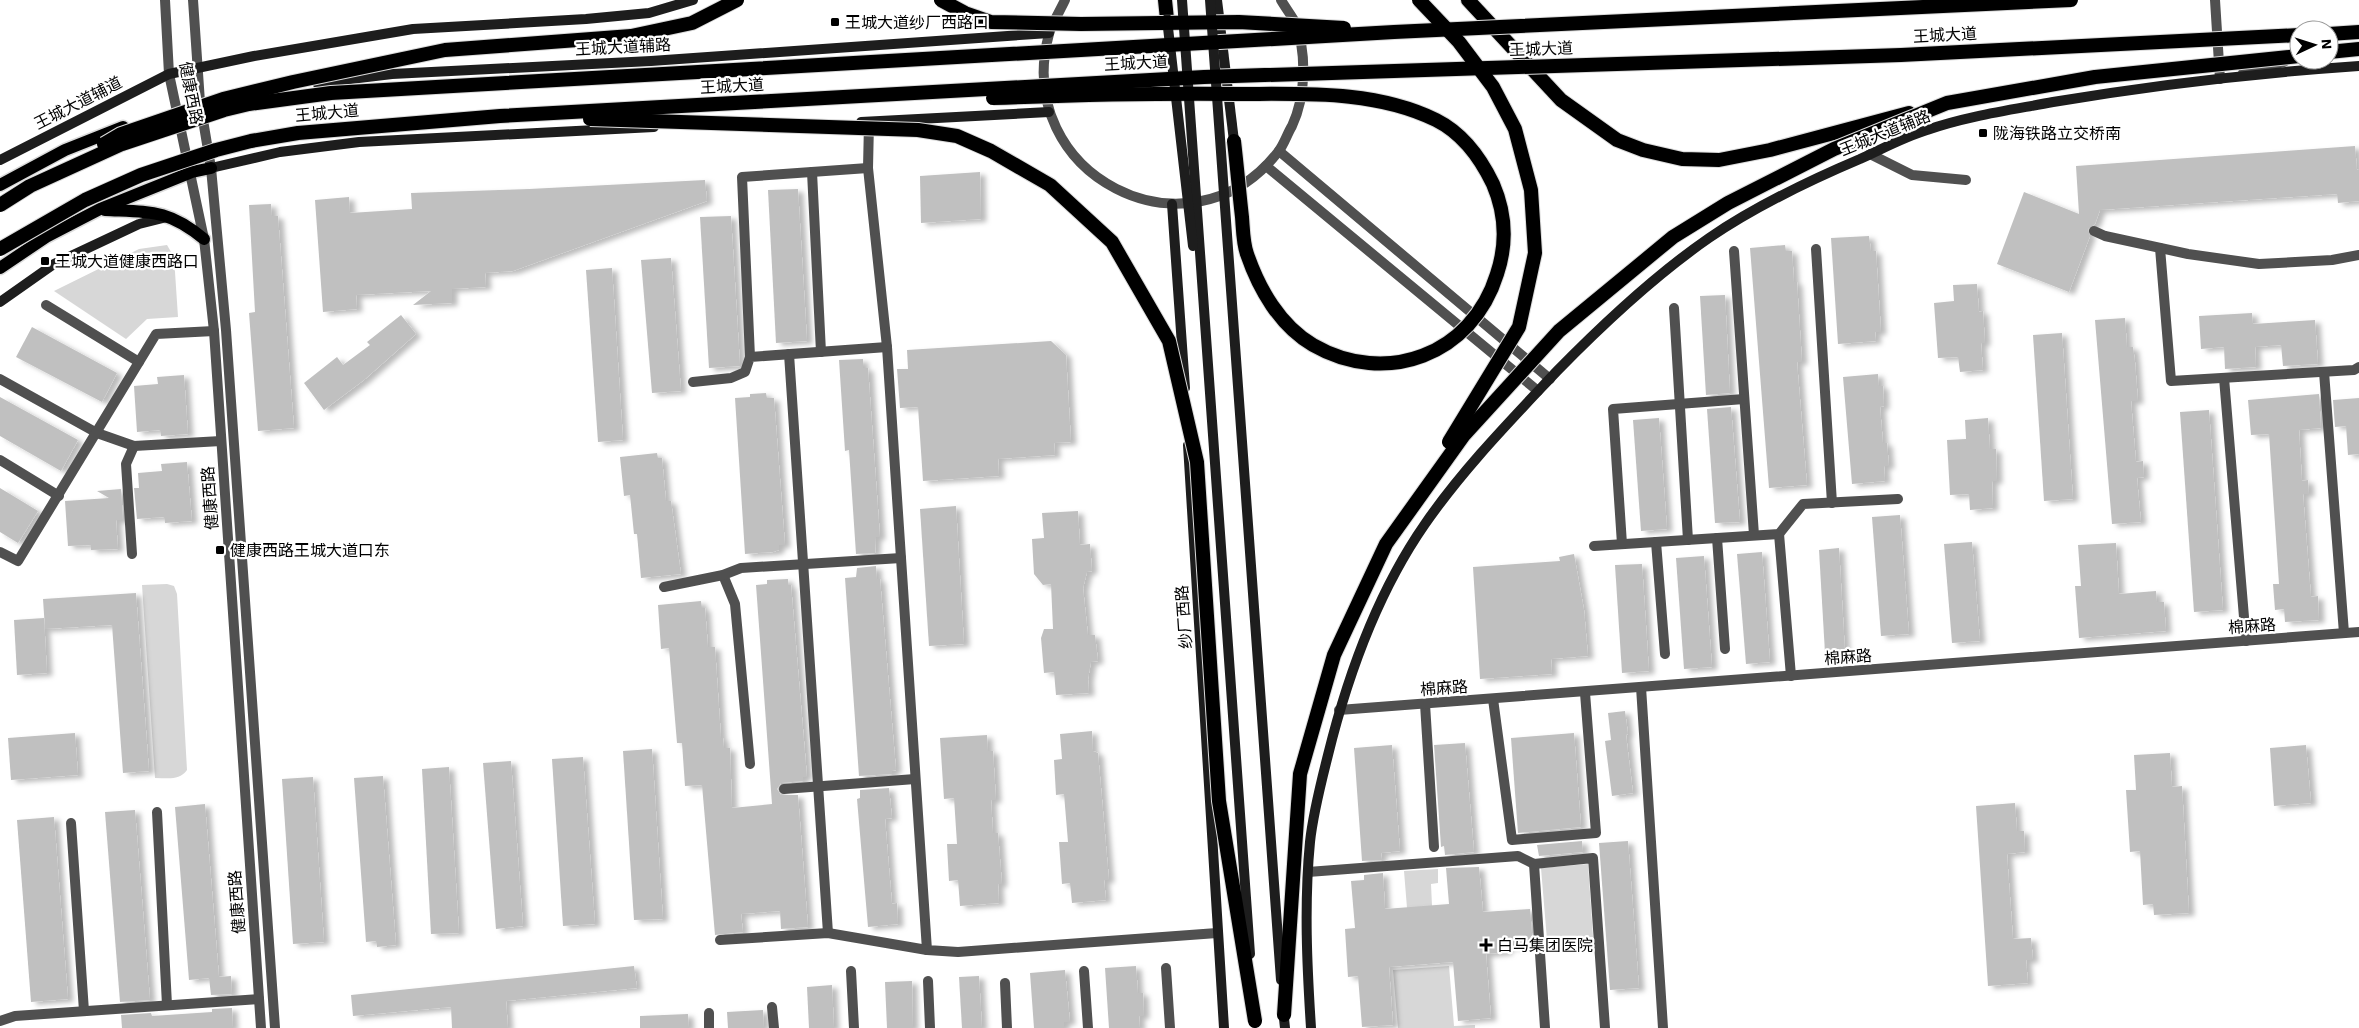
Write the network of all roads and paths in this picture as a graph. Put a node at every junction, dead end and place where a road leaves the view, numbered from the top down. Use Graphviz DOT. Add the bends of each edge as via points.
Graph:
graph roads {
  1 [pos="165,0"];
  2 [pos="193,0"];
  3 [pos="692,0"];
  4 [pos="737,0"];
  5 [pos="942,0"];
  6 [pos="1065,0"];
  7 [pos="1164,0"];
  8 [pos="1182,0"];
  9 [pos="1210,0"];
  10 [pos="1217,0"];
  11 [pos="1280,0"];
  12 [pos="1419,0"];
  13 [pos="1468,0"];
  14 [pos="2071,0"];
  15 [pos="2215,0"];
  16 [pos="1167,19"];
  17 [pos="1394,32"];
  18 [pos="2359,32"];
  19 [pos="1049,33"];
  20 [pos="2339,33"];
  21 [pos="2289,36"];
  22 [pos="2359,50"];
  23 [pos="2339,51"];
  24 [pos="2359,55"];
  25 [pos="2339,56"];
  26 [pos="2289,58"];
  27 [pos="2289,60"];
  28 [pos="2359,66"];
  29 [pos="196,68"];
  30 [pos="169,74"];
  31 [pos="2220,79"];
  32 [pos="200,102"];
  33 [pos="1947,103"];
  34 [pos="178,108"];
  35 [pos="1049,112"];
  36 [pos="500,116"];
  37 [pos="869,122"];
  38 [pos="1234,141"];
  39 [pos="1279,151"];
  40 [pos="1870,154"];
  41 [pos="0,160"];
  42 [pos="1266,166"];
  43 [pos="211,168"];
  44 [pos="868,168"];
  45 [pos="192,172"];
  46 [pos="812,172"];
  47 [pos="1966,180"];
  48 [pos="0,185"];
  49 [pos="30,186"];
  50 [pos="0,201"];
  51 [pos="1172,204"];
  52 [pos="0,205"];
  53 [pos="100,209"];
  54 [pos="170,216"];
  55 [pos="2094,231"];
  56 [pos="204,239"];
  57 [pos="2160,248"];
  58 [pos="0,249"];
  59 [pos="1816,249"];
  60 [pos="1734,251"];
  61 [pos="2359,255"];
  62 [pos="0,268"];
  63 [pos="0,302"];
  64 [pos="46,305"];
  65 [pos="1674,308"];
  66 [pos="214,331"];
  67 [pos="887,347"];
  68 [pos="821,352"];
  69 [pos="789,354"];
  70 [pos="750,357"];
  71 [pos="139,362"];
  72 [pos="2359,367"];
  73 [pos="2324,372"];
  74 [pos="2224,378"];
  75 [pos="0,379"];
  76 [pos="1550,379"];
  77 [pos="693,382"];
  78 [pos="1210,390"];
  79 [pos="1538,391"];
  80 [pos="1744,400"];
  81 [pos="1679,404"];
  82 [pos="97,433"];
  83 [pos="221,441"];
  84 [pos="134,446"];
  85 [pos="0,460"];
  86 [pos="59,496"];
  87 [pos="1898,499"];
  88 [pos="1832,503"];
  89 [pos="1779,534"];
  90 [pos="1754,535"];
  91 [pos="1717,538"];
  92 [pos="1688,540"];
  93 [pos="1656,542"];
  94 [pos="1386,544"];
  95 [pos="1622,544"];
  96 [pos="1594,546"];
  97 [pos="0,552"];
  98 [pos="132,554"];
  99 [pos="901,558"];
  100 [pos="803,565"];
  101 [pos="723,575"];
  102 [pos="664,587"];
  103 [pos="2359,632"];
  104 [pos="2344,634"];
  105 [pos="2246,641"];
  106 [pos="1724,649"];
  107 [pos="1665,654"];
  108 [pos="1791,676"];
  109 [pos="1641,687"];
  110 [pos="1585,692"];
  111 [pos="1493,700"];
  112 [pos="1425,704"];
  113 [pos="1339,710"];
  114 [pos="750,764"];
  115 [pos="915,779"];
  116 [pos="818,786"];
  117 [pos="784,789"];
  118 [pos="157,812"];
  119 [pos="72,823"];
  120 [pos="1434,847"];
  121 [pos="1534,864"];
  122 [pos="1308,872"];
  123 [pos="828,933"];
  124 [pos="1217,933"];
  125 [pos="720,940"];
  126 [pos="927,950"];
  127 [pos="1166,968"];
  128 [pos="851,971"];
  129 [pos="1084,971"];
  130 [pos="928,981"];
  131 [pos="1005,983"];
  132 [pos="258,999"];
  133 [pos="167,1005"];
  134 [pos="772,1007"];
  135 [pos="84,1011"];
  136 [pos="708,1013"];
  137 [pos="0,1021"];
  138 [pos="1284,1021"];
  139 [pos="1255,1025"];
  140 [pos="261,1028"];
  141 [pos="276,1028"];
  142 [pos="709,1028"];
  143 [pos="774,1028"];
  144 [pos="854,1028"];
  145 [pos="930,1028"];
  146 [pos="1007,1028"];
  147 [pos="1088,1028"];
  148 [pos="1170,1028"];
  149 [pos="1224,1028"];
  150 [pos="1311,1028"];
  151 [pos="1545,1028"];
  152 [pos="1605,1028"];
  153 [pos="1663,1028"];
  1 -- 30 [label="street, 健康西路"];
  2 -- 29 [label="street, 健康西路"];
  3 -- 29 [label="main road, 王城大道辅路" via="648,13 413,29"];
  4 -- 49 [label="highway, bridge" via="692,22 631,36 445,50 223,99 121,134"];
  5 -- 17 [label="highway, bridge" via="991,22 1239,22"];
  6 -- 19 [label="street"];
  7 -- 16 [label="highway"];
  8 -- 78 [label="main road, bridge"];
  9 -- 138 [label="main road, bridge"];
  10 -- 38 [label="main road, bridge"];
  11 -- 39 [label="street" via="1295,22 1304,66 1299,111"];
  12 -- 94 [label="highway, bridge" via="1459,42 1493,87 1515,129 1531,190 1535,252 1519,327"];
  13 -- 33 [label="highway, bridge" via="1561,100 1588,121 1617,140 1682,159 1719,160 1770,150"];
  14 -- 17 [label="highway, 王城大道, bridge"];
  15 -- 31 [label="street"];
  16 -- 78 [label="main road, bridge"];
  17 -- 49 [label="highway, 王城大道, bridge" via="331,93 224,110 122,144"];
  18 -- 20 [label="highway"];
  19 -- 32 [label="main road, 王城大道辅路" via="651,61 392,74"];
  19 -- 35 [label="street" via="1043,72"];
  21 -- 36 [label="highway, 王城大道, bridge" via="1901,55 1204,77"];
  22 -- 23 [label="highway"];
  24 -- 25 [label="street"];
  26 -- 33 [label="highway, bridge" via="2095,77"];
  27 -- 31 [label="street"];
  28 -- 31 [label="main road, 王城大道辅路"];
  29 -- 30 [label="main road, 王城大道辅路"];
  29 -- 32 [label="street, 健康西路"];
  30 -- 34 [label="street, 健康西路"];
  30 -- 41 [label="main road, 王城大道辅道"];
  31 -- 40 [label="main road, 王城大道辅路" via="2115,92 1985,115 1926,130"];
  32 -- 34 [label="main road, 王城大道辅路"];
  32 -- 43 [label="street, 健康西路"];
  33 -- 94 [label="highway, bridge" via="1834,149 1728,203 1673,237 1559,331 1464,435"];
  34 -- 45 [label="street, 健康西路"];
  34 -- 48 [label="main road" via="66,150"];
  35 -- 37 [label="main road"];
  35 -- 51 [label="street" via="1067,149 1096,178 1132,197"];
  36 -- 38 [label="highway, bridge" via="1143,93 1335,95 1374,101 1438,121 1469,146 1485,168 1499,198 1504,248 1492,289 1469,325 1434,352 1415,360 1392,363 1344,359 1311,344 1277,313 1258,282 1246,250"];
  36 -- 58 [label="highway, 王城大道, bridge" via="298,133 216,150 141,175 85,200"];
  36 -- 139 [label="highway, bridge" via="918,130 957,136 991,151 1050,186 1112,242 1169,341 1197,462 1218,801"];
  37 -- 43 [label="main road" via="656,127 359,142 280,152"];
  37 -- 44 [label="street"];
  39 -- 42 [label="street"];
  39 -- 76 [label="street"];
  40 -- 47 [label="street" via="1912,175"];
  40 -- 76 [label="main road, 王城大道辅路" via="1785,193 1709,238 1603,324"];
  42 -- 51 [label="street" via="1238,187 1206,200"];
  42 -- 79 [label="street"];
  43 -- 45 [label="main road"];
  43 -- 141 [label="street, 健康西路"];
  44 -- 46 [label="street"];
  44 -- 67 [label="street"];
  45 -- 53 [label="main road"];
  45 -- 56 [label="street, 健康西路"];
  46 -- 68 [label="street"];
  46 -- 70 [label="street" via="742,177"];
  49 -- 50 [label="highway, bridge"];
  49 -- 52 [label="highway, 王城大道, bridge"];
  51 -- 124 [label="main road, 纱厂西路"];
  53 -- 54 [label="main road"];
  53 -- 62 [label="main road" via="46,237"];
  54 -- 56 [label="main road" via="187,224"];
  54 -- 63 [label="main road" via="139,224 54,264"];
  55 -- 57 [label="street"];
  56 -- 66 [label="street, 健康西路"];
  57 -- 61 [label="street" via="2259,264 2332,260"];
  57 -- 74 [label="street" via="2170,381"];
  59 -- 88 [label="street"];
  60 -- 80 [label="street"];
  64 -- 71 [label="street"];
  65 -- 81 [label="street"];
  66 -- 71 [label="street" via="156,334"];
  66 -- 83 [label="street, 健康西路"];
  67 -- 68 [label="street"];
  67 -- 99 [label="street"];
  68 -- 69 [label="street"];
  69 -- 70 [label="street"];
  69 -- 100 [label="street"];
  70 -- 77 [label="street" via="745,372 731,378"];
  71 -- 82 [label="street"];
  72 -- 73 [label="street"];
  73 -- 74 [label="street"];
  73 -- 104 [label="street"];
  74 -- 105 [label="street"];
  75 -- 82 [label="street"];
  76 -- 79 [label="main road"];
  78 -- 139 [label="main road, bridge"];
  79 -- 113 [label="main road" via="1452,487 1404,556 1363,644"];
  80 -- 81 [label="street"];
  80 -- 90 [label="street"];
  81 -- 92 [label="street"];
  81 -- 95 [label="street" via="1613,409"];
  82 -- 84 [label="street"];
  82 -- 86 [label="street"];
  83 -- 84 [label="street"];
  83 -- 132 [label="street, 健康西路"];
  84 -- 98 [label="street" via="126,464"];
  85 -- 86 [label="street"];
  86 -- 97 [label="street" via="18,561"];
  87 -- 88 [label="street"];
  88 -- 89 [label="street" via="1803,504"];
  89 -- 90 [label="street"];
  89 -- 108 [label="street"];
  90 -- 91 [label="street"];
  91 -- 92 [label="street"];
  91 -- 106 [label="street"];
  92 -- 93 [label="street"];
  93 -- 95 [label="street"];
  93 -- 107 [label="street"];
  94 -- 138 [label="highway, bridge" via="1334,655 1300,774"];
  95 -- 96 [label="street"];
  99 -- 100 [label="street"];
  99 -- 115 [label="street"];
  100 -- 101 [label="street" via="740,568"];
  100 -- 116 [label="street"];
  101 -- 102 [label="street"];
  101 -- 114 [label="street" via="735,604"];
  103 -- 104 [label="street, 棉麻路"];
  104 -- 105 [label="street, 棉麻路"];
  105 -- 108 [label="street, 棉麻路"];
  108 -- 109 [label="street, 棉麻路"];
  109 -- 110 [label="street, 棉麻路"];
  109 -- 153 [label="street"];
  110 -- 111 [label="street, 棉麻路"];
  110 -- 111 [label="street" via="1596,833 1512,840"];
  111 -- 112 [label="street, 棉麻路"];
  112 -- 113 [label="street, 棉麻路"];
  112 -- 120 [label="street"];
  113 -- 122 [label="main road" via="1310,839"];
  115 -- 116 [label="street"];
  115 -- 126 [label="street"];
  116 -- 117 [label="street"];
  116 -- 123 [label="street"];
  118 -- 133 [label="street"];
  119 -- 135 [label="street"];
  121 -- 122 [label="street" via="1518,856"];
  121 -- 151 [label="street"];
  121 -- 152 [label="street" via="1593,858"];
  122 -- 150 [label="main road" via="1306,958"];
  123 -- 125 [label="street"];
  123 -- 126 [label="street"];
  124 -- 126 [label="street" via="958,952"];
  124 -- 149 [label="main road, 纱厂西路"];
  127 -- 148 [label="street"];
  128 -- 144 [label="street"];
  129 -- 147 [label="street"];
  130 -- 145 [label="street"];
  131 -- 146 [label="street"];
  132 -- 133 [label="street"];
  132 -- 140 [label="street, 健康西路"];
  133 -- 135 [label="street"];
  134 -- 143 [label="street"];
  135 -- 137 [label="street" via="15,1016"];
  136 -- 142 [label="street"];
}
